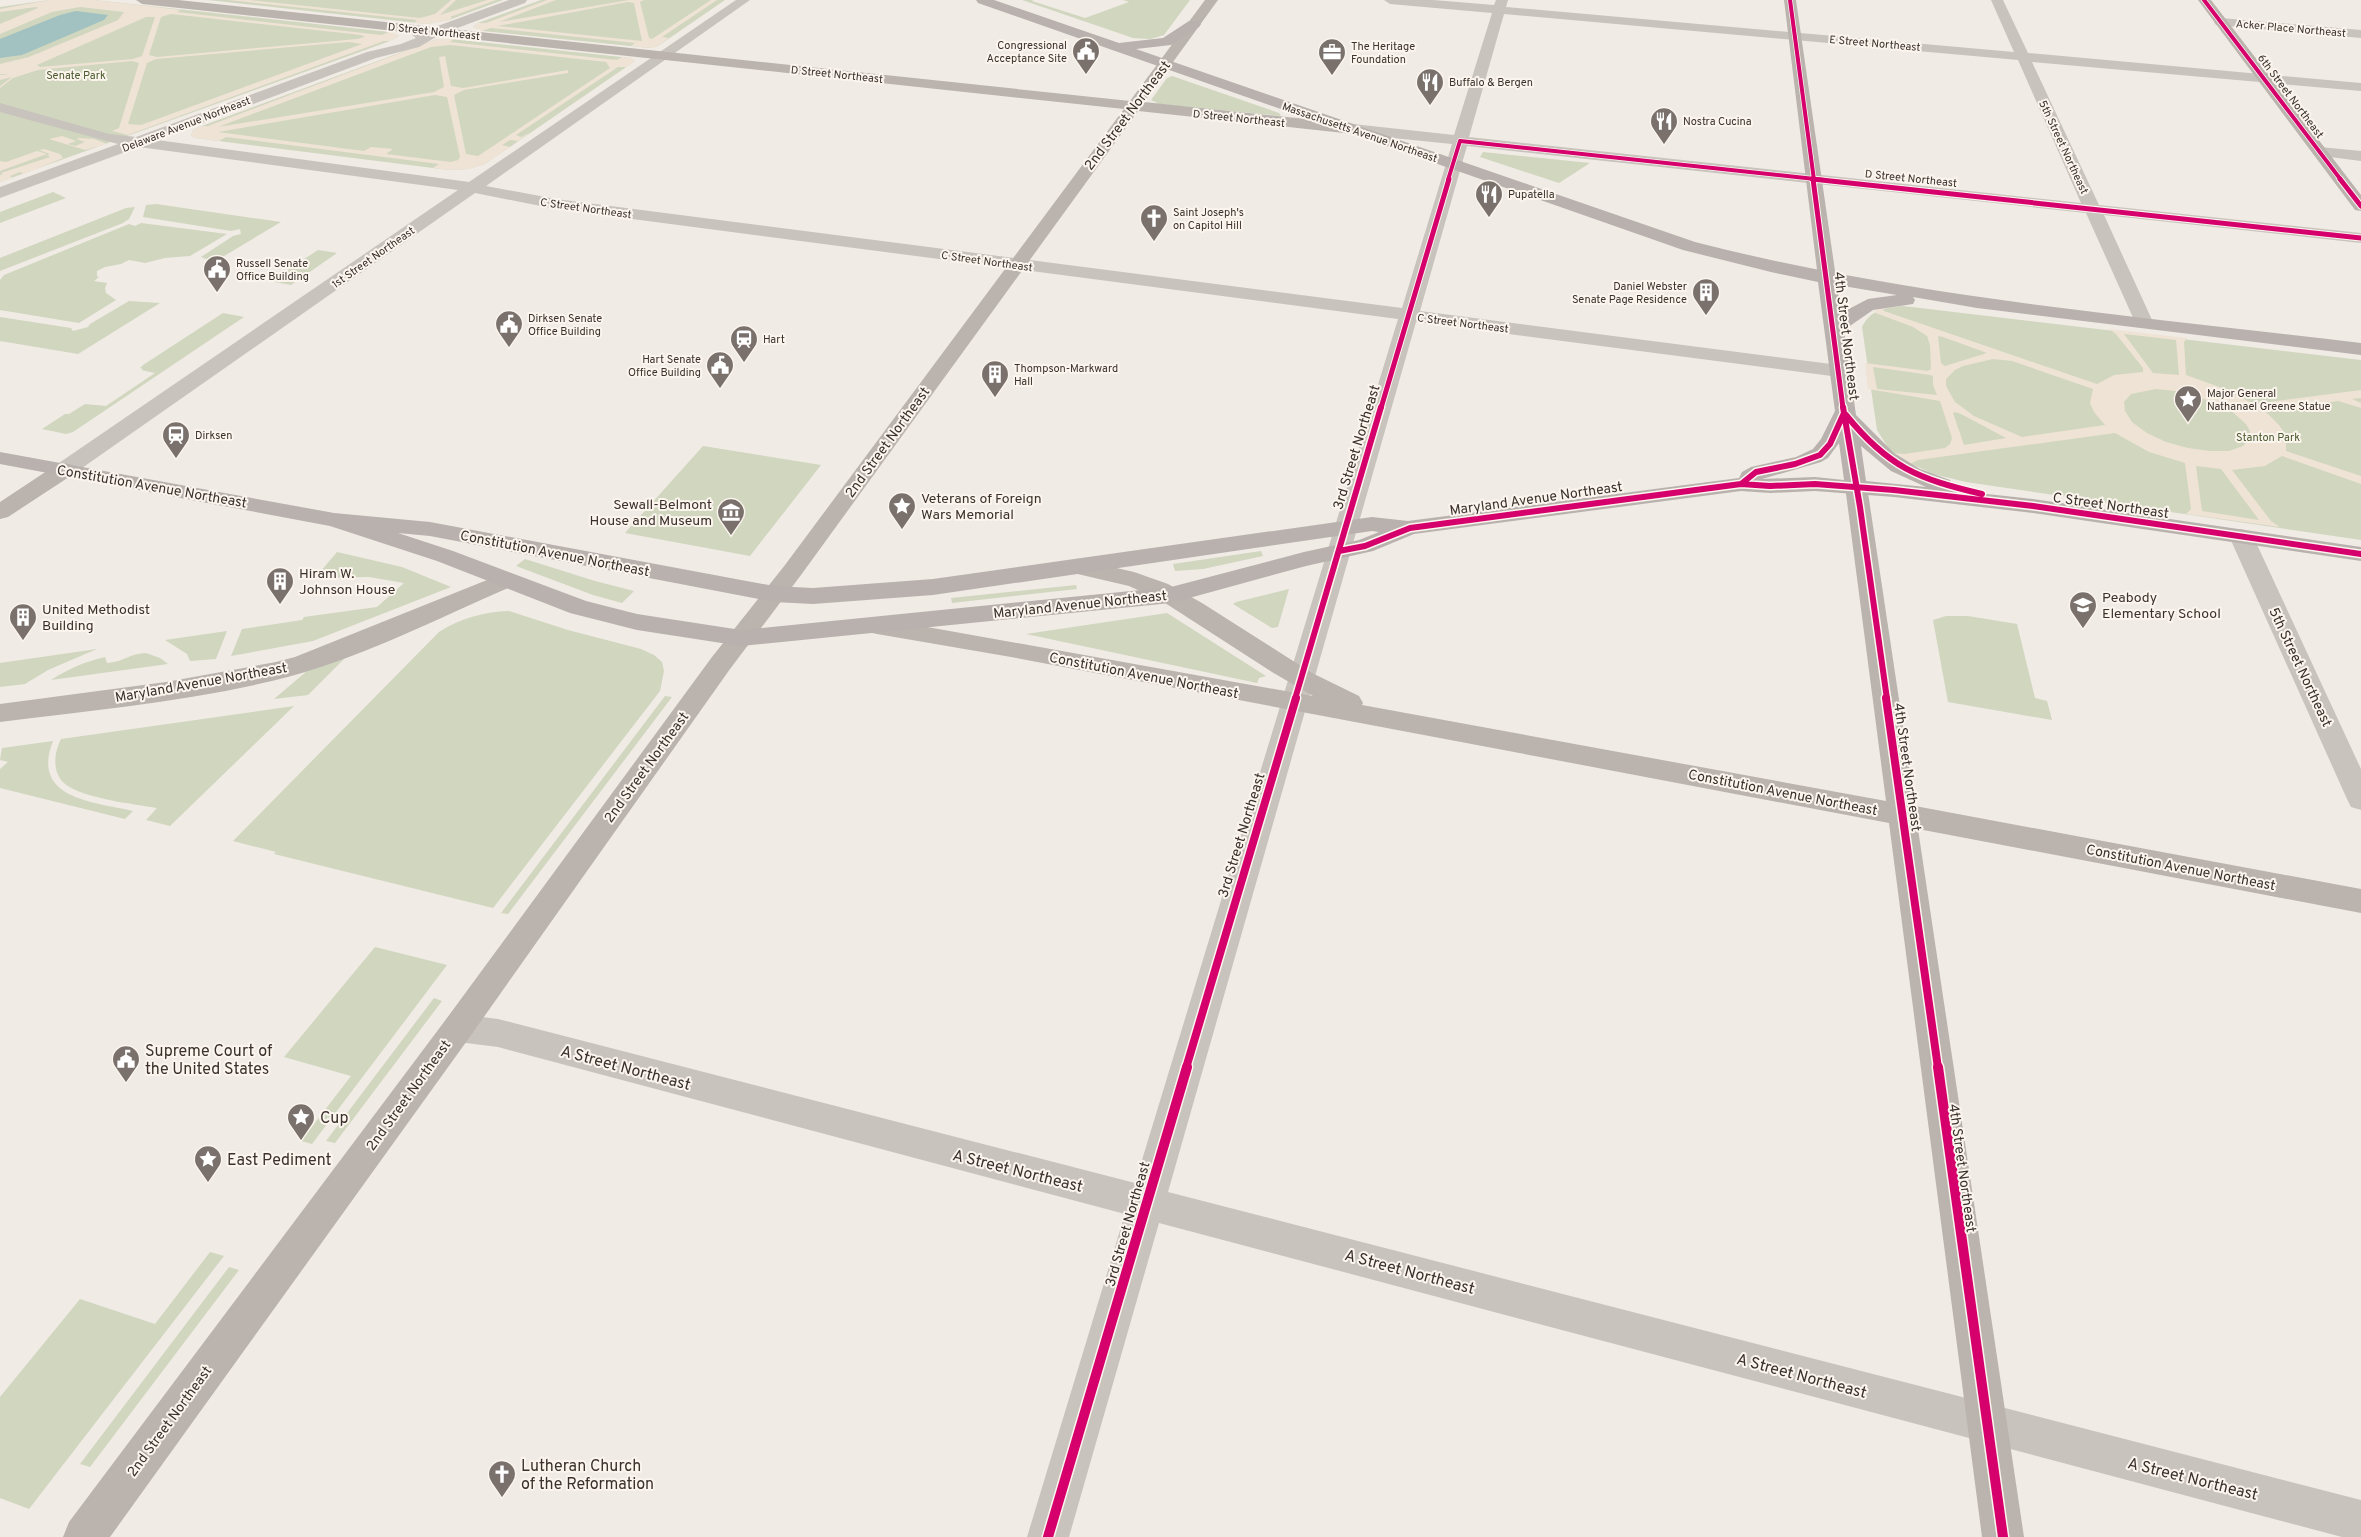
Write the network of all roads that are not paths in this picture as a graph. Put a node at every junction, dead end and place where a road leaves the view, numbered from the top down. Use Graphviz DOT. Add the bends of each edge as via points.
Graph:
graph roads {
  1 [pos="142,0"];
  2 [pos="522,0"];
  3 [pos="744,0"];
  4 [pos="982,0"];
  5 [pos="1212,0"];
  6 [pos="1390,0"];
  7 [pos="1790,0"];
  8 [pos="1997,0"];
  9 [pos="2204,0"];
  10 [pos="181,2"];
  11 [pos="1500,5"];
  12 [pos="2221,22"];
  13 [pos="1194,24"];
  14 [pos="436,31"];
  15 [pos="2361,34"];
  16 [pos="1794,36"];
  17 [pos="1112,46"];
  18 [pos="665,56"];
  19 [pos="2023,57"];
  20 [pos="1165,64"];
  21 [pos="2264,78"];
  22 [pos="2361,87"];
  23 [pos="1133,107"];
  24 [pos="0,108"];
  25 [pos="1353,129"];
  26 [pos="137,142"];
  27 [pos="1456,152"];
  28 [pos="2320,152"];
  29 [pos="2361,156"];
  30 [pos="1815,179"];
  31 [pos="474,188"];
  32 [pos="0,193"];
  33 [pos="2361,206"];
  34 [pos="2092,208"];
  35 [pos="2361,238"];
  36 [pos="1689,246"];
  37 [pos="1016,265"];
  38 [pos="1827,278"];
  39 [pos="1977,302"];
  40 [pos="1830,309"];
  41 [pos="1408,316"];
  42 [pos="2144,322"];
  43 [pos="1834,329"];
  44 [pos="2361,348"];
  45 [pos="1839,371"];
  46 [pos="1844,413"];
  47 [pos="0,458"];
  48 [pos="64,470"];
  49 [pos="1741,484"];
  50 [pos="1856,486"];
  51 [pos="2033,506"];
  52 [pos="0,512"];
  53 [pos="334,520"];
  54 [pos="2241,536"];
  55 [pos="1342,539"];
  56 [pos="2361,554"];
  57 [pos="1077,567"];
  58 [pos="507,580"];
  59 [pos="774,594"];
  60 [pos="1171,595"];
  61 [pos="877,626"];
  62 [pos="741,638"];
  63 [pos="1297,691"];
  64 [pos="0,713"];
  65 [pos="2361,798"];
  66 [pos="1902,814"];
  67 [pos="2361,901"];
  68 [pos="458,1028"];
  69 [pos="1146,1203"];
  70 [pos="1986,1424"];
  71 [pos="2361,1521"];
  72 [pos="84,1537"];
  73 [pos="1048,1537"];
  74 [pos="2003,1537"];
  1 -- 10 [label="street, D Street Northeast"];
  2 -- 14 [label="street, Delaware Avenue Northeast"];
  3 -- 18 [label="street, 1st Street Northeast"];
  4 -- 17 [label="main road, Massachusetts Avenue Northeast"];
  5 -- 13 [label="street, 2nd Street Northeast"];
  6 -- 11 [label="street, E Street Northeast"];
  7 -- 16 [label="street, 4th Street Northeast"];
  8 -- 19 [label="street, 5th Street Northeast"];
  9 -- 12 [label="street, 6th Street Northeast"];
  10 -- 14 [label="street, D Street Northeast"];
  11 -- 16 [label="street, E Street Northeast"];
  11 -- 27 [label="street, 3rd Street Northeast"];
  12 -- 15 [label="street, Acker Place Northeast"];
  12 -- 21 [label="street, 6th Street Northeast"];
  13 -- 17 [label="main road" via="1166,42"];
  13 -- 20 [label="street, 2nd Street Northeast"];
  14 -- 18 [label="street, D Street Northeast"];
  14 -- 26 [label="street, Delaware Avenue Northeast" via="427,39 406,47 372,55"];
  16 -- 19 [label="street, E Street Northeast"];
  16 -- 30 [label="street, 4th Street Northeast"];
  17 -- 20 [label="main road, Massachusetts Avenue Northeast"];
  18 -- 23 [label="street, D Street Northeast"];
  18 -- 31 [label="street, 1st Street Northeast"];
  19 -- 21 [label="street, E Street Northeast"];
  19 -- 34 [label="street, 5th Street Northeast"];
  20 -- 23 [label="street, 2nd Street Northeast"];
  20 -- 25 [label="main road, Massachusetts Avenue Northeast"];
  21 -- 22 [label="street, E Street Northeast"];
  21 -- 28 [label="street, 6th Street Northeast"];
  23 -- 25 [label="street, D Street Northeast"];
  23 -- 37 [label="street, 2nd Street Northeast"];
  24 -- 26 [label="street, C Street Northeast" via="108,138"];
  25 -- 27 [label="main road, Massachusetts Avenue Northeast"];
  25 -- 27 [label="street, D Street Northeast"];
  26 -- 31 [label="street, C Street Northeast"];
  26 -- 32 [label="street, Delaware Avenue Northeast"];
  27 -- 30 [label="street, D Street Northeast"];
  27 -- 36 [label="main road, Massachusetts Avenue Northeast"];
  27 -- 41 [label="street, 3rd Street Northeast"];
  28 -- 29 [label="street"];
  28 -- 33 [label="street, 6th Street Northeast"];
  30 -- 34 [label="street, D Street Northeast"];
  30 -- 38 [label="street, 4th Street Northeast"];
  31 -- 37 [label="street, C Street Northeast" via="556,204"];
  31 -- 48 [label="street, 1st Street Northeast"];
  34 -- 35 [label="street, D Street Northeast"];
  34 -- 42 [label="street, 5th Street Northeast"];
  36 -- 38 [label="main road, Massachusetts Avenue Northeast"];
  36 -- 40 [label="main road" via="1805,294"];
  37 -- 41 [label="street, C Street Northeast"];
  37 -- 59 [label="street, 2nd Street Northeast"];
  38 -- 39 [label="main road"];
  38 -- 40 [label="main road, 4th Street Northeast"];
  39 -- 42 [label="main road"];
  39 -- 43 [label="main road" via="1876,302 1854,311"];
  40 -- 43 [label="main road, 4th Street Northeast"];
  41 -- 45 [label="street, C Street Northeast"];
  41 -- 55 [label="street, 3rd Street Northeast"];
  42 -- 44 [label="main road"];
  43 -- 45 [label="main road, 4th Street Northeast"];
  45 -- 46 [label="main road, 4th Street Northeast"];
  46 -- 49 [label="main road, Maryland Avenue Northeast" via="1830,444 1820,455 1756,472"];
  46 -- 50 [label="main road, 4th Street Northeast"];
  46 -- 51 [label="main road" via="1863,438 1905,470 1938,484"];
  47 -- 48 [label="main road, Constitution Avenue Northeast"];
  48 -- 52 [label="street, 1st Street Northeast"];
  48 -- 53 [label="main road, Constitution Avenue Northeast"];
  49 -- 50 [label="main road, Maryland Avenue Northeast"];
  49 -- 55 [label="main road, Maryland Avenue Northeast" via="1410,528 1365,546"];
  50 -- 51 [label="main road, C Street Northeast"];
  50 -- 66 [label="street, 4th Street Northeast"];
  51 -- 54 [label="main road, C Street Northeast"];
  53 -- 58 [label="main road, Constitution Avenue Northeast"];
  53 -- 59 [label="main road, Constitution Avenue Northeast" via="430,529"];
  54 -- 56 [label="main road, C Street Northeast"];
  54 -- 65 [label="street, 5th Street Northeast"];
  55 -- 57 [label="main road, Maryland Avenue Northeast"];
  55 -- 60 [label="main road, Maryland Avenue Northeast"];
  55 -- 63 [label="street, 3rd Street Northeast"];
  57 -- 59 [label="main road, Maryland Avenue Northeast" via="933,587 813,596"];
  57 -- 60 [label="street, Constitution Avenue Northeast" via="1138,580"];
  58 -- 62 [label="main road, Constitution Avenue Northeast" via="610,616"];
  58 -- 64 [label="street, Maryland Avenue Northeast" via="362,641 276,672"];
  59 -- 62 [label="street, 2nd Street Northeast"];
  60 -- 61 [label="main road, Maryland Avenue Northeast"];
  60 -- 63 [label="street, Constitution Avenue Northeast"];
  61 -- 62 [label="main road, Maryland Avenue Northeast"];
  61 -- 63 [label="street, Constitution Avenue Northeast"];
  62 -- 68 [label="street, 2nd Street Northeast"];
  63 -- 66 [label="street, Constitution Avenue Northeast" via="1411,723"];
  63 -- 69 [label="street, 3rd Street Northeast"];
  66 -- 67 [label="street, Constitution Avenue Northeast"];
  66 -- 70 [label="street, 4th Street Northeast"];
  68 -- 69 [label="street, A Street Northeast" via="498,1033"];
  68 -- 72 [label="street, 2nd Street Northeast"];
  69 -- 70 [label="street, A Street Northeast"];
  69 -- 73 [label="street, 3rd Street Northeast"];
  70 -- 71 [label="street, A Street Northeast"];
  70 -- 74 [label="street, 4th Street Northeast"];
}
